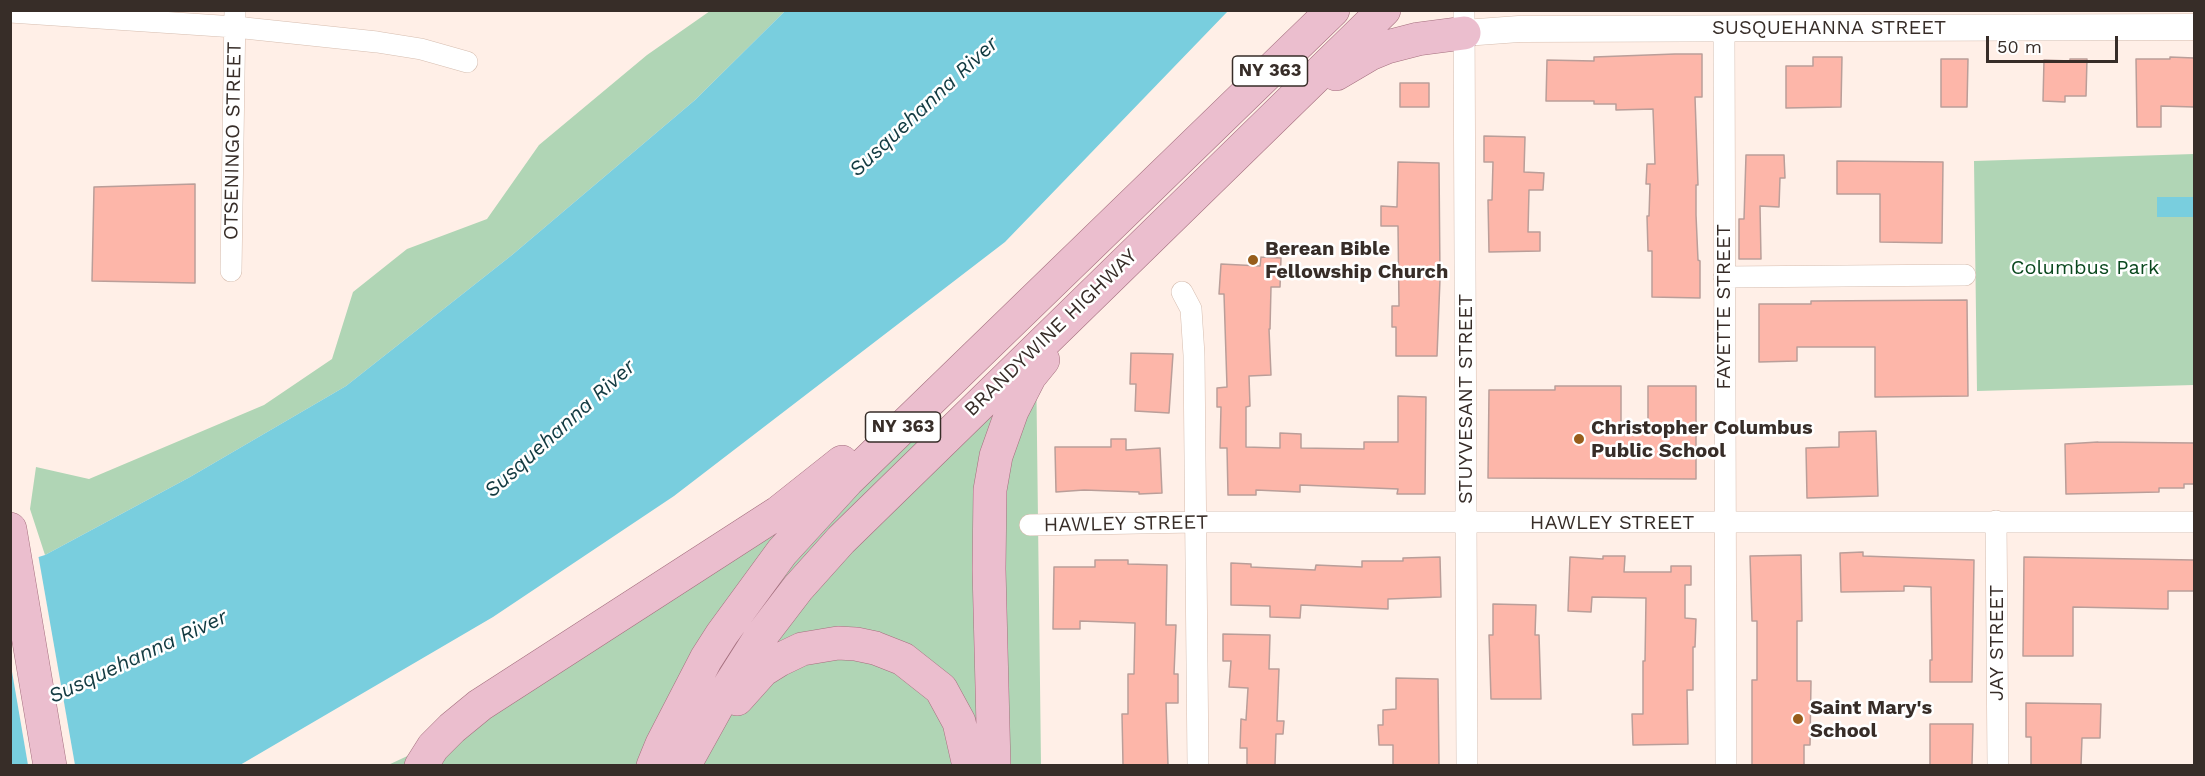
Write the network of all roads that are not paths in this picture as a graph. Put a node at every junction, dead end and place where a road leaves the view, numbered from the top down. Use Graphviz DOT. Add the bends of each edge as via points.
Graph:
graph roads {
  1 [pos="1334,10"];
  2 [pos="1384,10"];
  3 [pos="10,12"];
  4 [pos="235,19"];
  5 [pos="1867,19"];
  6 [pos="2157,19"];
  7 [pos="1464,22"];
  8 [pos="2194,27"];
  9 [pos="1724,28"];
  10 [pos="467,62"];
  11 [pos="1254,137"];
  12 [pos="1130,256"];
  13 [pos="231,271"];
  14 [pos="1965,275"];
  15 [pos="1724,277"];
  16 [pos="1182,292"];
  17 [pos="990,342"];
  18 [pos="1996,521"];
  19 [pos="1195,522"];
  20 [pos="2194,522"];
  21 [pos="1467,523"];
  22 [pos="1725,523"];
  23 [pos="1030,525"];
  24 [pos="10,530"];
  25 [pos="50,765"];
  26 [pos="421,765"];
  27 [pos="654,765"];
  28 [pos="684,765"];
  29 [pos="692,765"];
  30 [pos="969,765"];
  31 [pos="994,765"];
  32 [pos="1198,765"];
  33 [pos="1467,765"];
  34 [pos="1726,765"];
  35 [pos="1998,765"];
  1 -- 17 [label="main road, BRANDYWINE HIGHWAY / NY 363"];
  2 -- 11 [label="main road, BRANDYWINE HIGHWAY / NY 363"];
  3 -- 4 [label="street"];
  4 -- 10 [label="street" via="421,49"];
  4 -- 13 [label="street, OTSENINGO STREET"];
  5 -- 6 [label="street, SUSQUEHANNA STREET"];
  5 -- 9 [label="street, SUSQUEHANNA STREET"];
  6 -- 8 [label="street, SUSQUEHANNA STREET"];
  7 -- 9 [label="street, SUSQUEHANNA STREET" via="1519,29"];
  7 -- 11 [label="main road" via="1370,54 1325,82"];
  7 -- 21 [label="street, STUYVESANT STREET"];
  9 -- 15 [label="street, FAYETTE STREET"];
  11 -- 12 [label="main road, BRANDYWINE HIGHWAY / NY 363"];
  12 -- 28 [label="main road, BRANDYWINE HIGHWAY / NY 363" via="886,494 808,576 741,665"];
  12 -- 31 [label="main road" via="1030,376 996,456 990,490 989,558"];
  14 -- 15 [label="street"];
  15 -- 22 [label="street, FAYETTE STREET"];
  16 -- 19 [label="street" via="1191,309 1194,355"];
  17 -- 26 [label="main road" via="779,512 480,705 433,747"];
  17 -- 27 [label="main road, BRANDYWINE HIGHWAY / NY 363" via="847,481 782,552 706,658"];
  18 -- 20 [label="street, HAWLEY STREET"];
  18 -- 22 [label="street, HAWLEY STREET"];
  18 -- 35 [label="street, JAY STREET"];
  19 -- 21 [label="street, HAWLEY STREET"];
  19 -- 23 [label="street, HAWLEY STREET"];
  19 -- 32 [label="street"];
  21 -- 22 [label="street, HAWLEY STREET"];
  21 -- 33 [label="street, STUYVESANT STREET"];
  22 -- 34 [label="street, FAYETTE STREET"];
  24 -- 25 [label="main road"];
  29 -- 30 [label="main road" via="727,711 764,670 802,649 838,643 866,645 894,654 941,689 959,722"];
}
